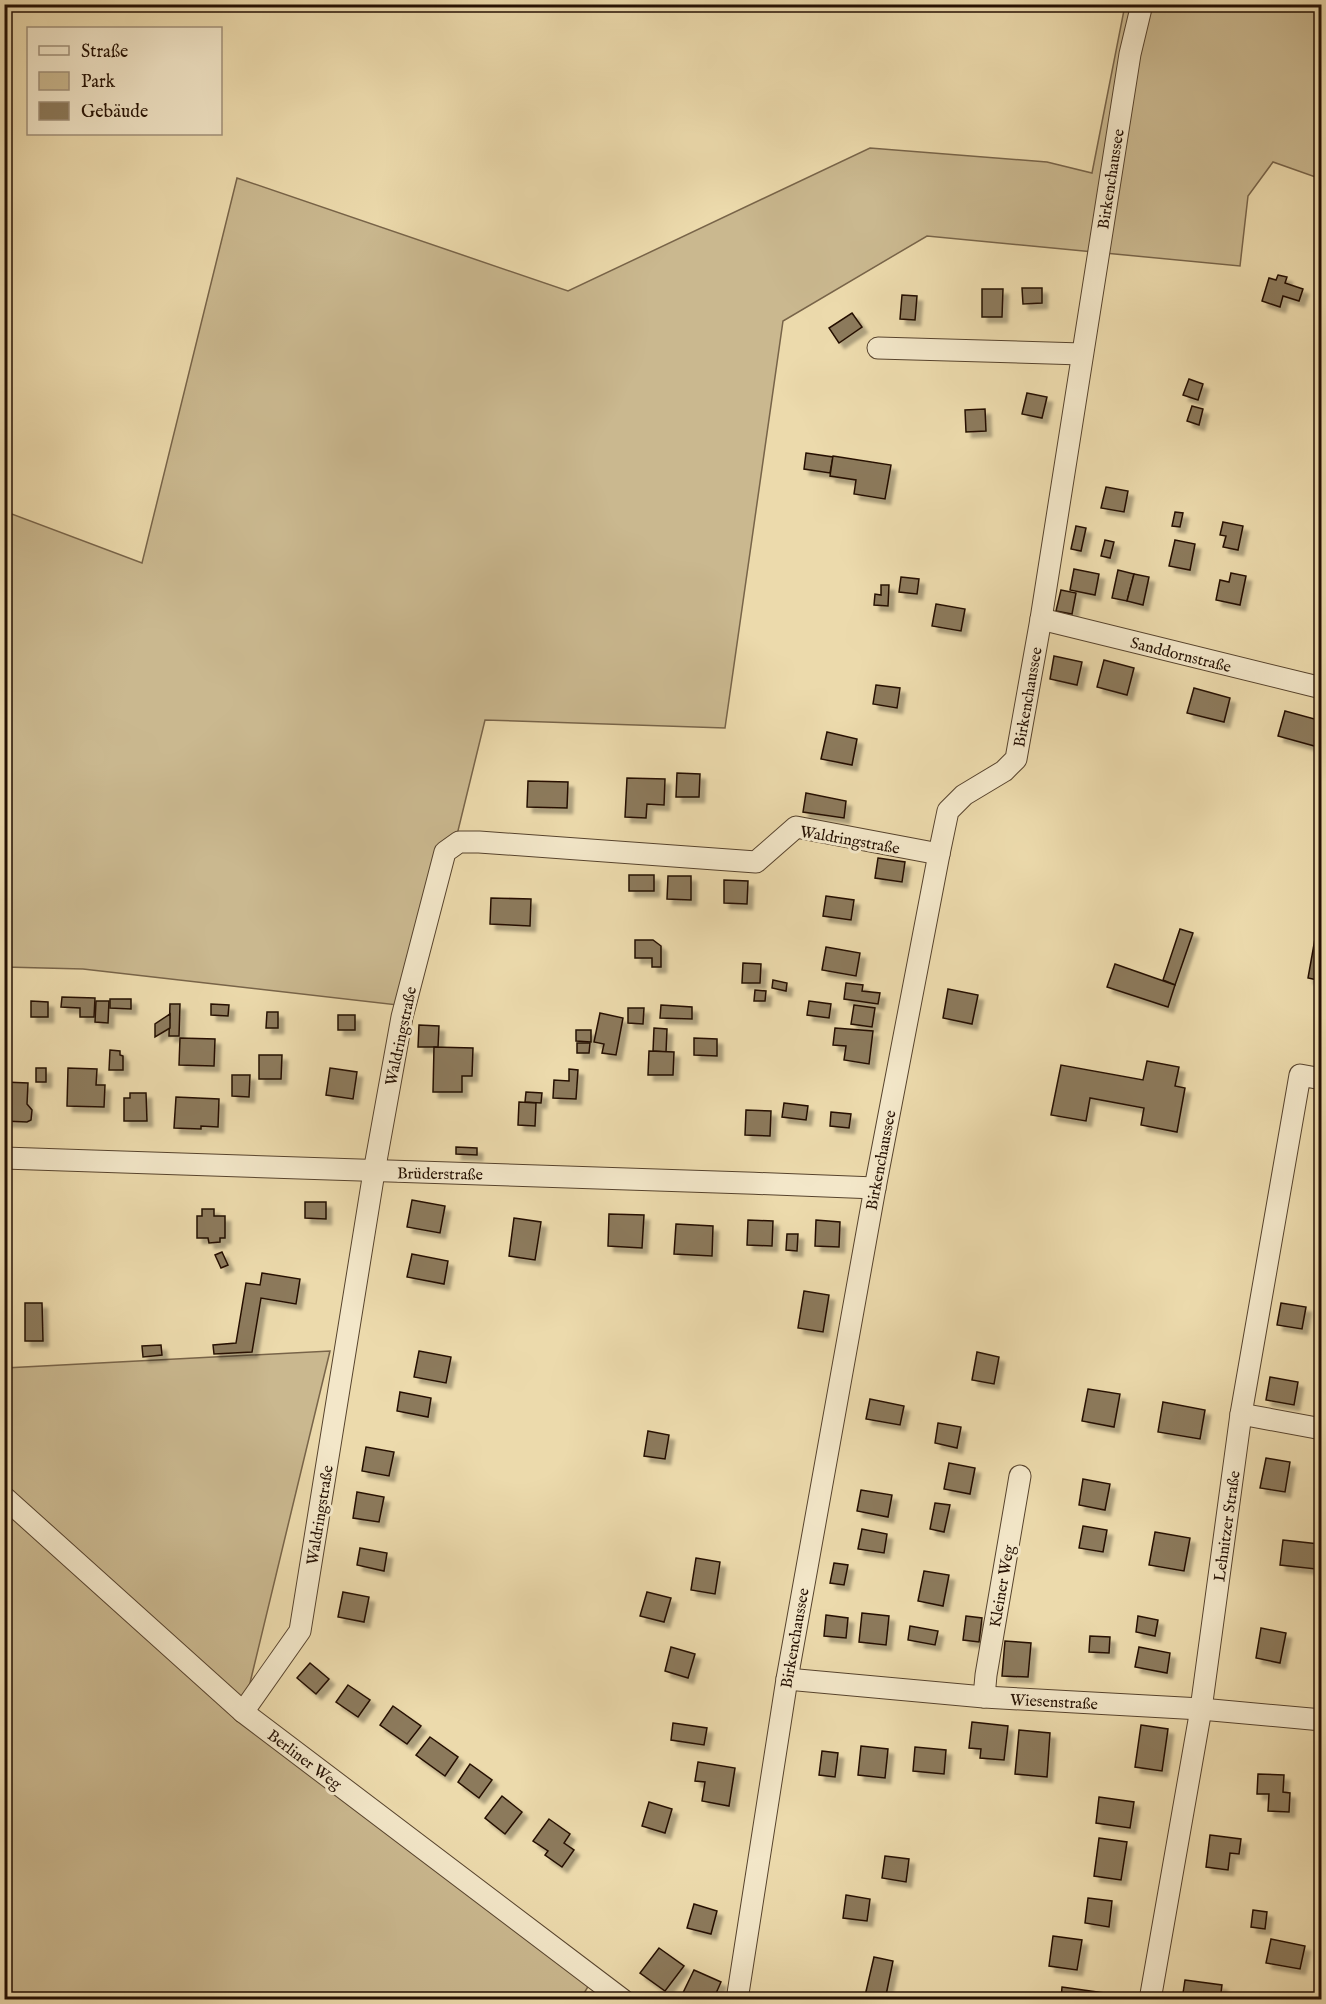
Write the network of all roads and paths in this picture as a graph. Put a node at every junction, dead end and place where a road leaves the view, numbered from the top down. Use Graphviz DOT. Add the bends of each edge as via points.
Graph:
graph roads {
  1 [pos="1142,4"];
  2 [pos="878,348"];
  3 [pos="1082,354"];
  4 [pos="1041,619"];
  5 [pos="1322,688"];
  6 [pos="939,854"];
  7 [pos="1322,1079"];
  8 [pos="4,1158"];
  9 [pos="374,1172"];
  10 [pos="874,1188"];
  11 [pos="1241,1414"];
  12 [pos="1322,1429"];
  13 [pos="1020,1476"];
  14 [pos="4,1497"];
  15 [pos="787,1678"];
  16 [pos="984,1697"];
  17 [pos="1201,1709"];
  18 [pos="243,1712"];
  19 [pos="1322,1720"];
  20 [pos="623,2000"];
  21 [pos="737,2000"];
  22 [pos="1150,2000"];
  1 -- 3 [label="street, Birkenchaussee" via="1130,54"];
  2 -- 3 [label="street"];
  3 -- 4 [label="street, Birkenchaussee"];
  4 -- 5 [label="street, Sanddornstraße"];
  4 -- 6 [label="street, Birkenchaussee" via="1016,759 948,810"];
  6 -- 9 [label="street, Waldringstraße" via="796,827 756,862 459,842 445,852 402,1017"];
  6 -- 10 [label="street, Birkenchaussee"];
  7 -- 11 [label="street, Lehnitzer Straße" via="1300,1075"];
  8 -- 9 [label="street, Brüderstraße"];
  9 -- 10 [label="street, Brüderstraße"];
  9 -- 18 [label="street, Waldringstraße" via="300,1631"];
  10 -- 15 [label="street, Birkenchaussee"];
  11 -- 12 [label="street"];
  11 -- 17 [label="street, Lehnitzer Straße"];
  13 -- 16 [label="street, Kleiner Weg"];
  14 -- 18 [label="street, Berliner Weg"];
  15 -- 16 [label="street, Wiesenstraße"];
  15 -- 21 [label="street, Birkenchaussee"];
  16 -- 17 [label="street, Wiesenstraße"];
  17 -- 19 [label="street, Wiesenstraße"];
  17 -- 22 [label="street, Lehnitzer Straße"];
  18 -- 20 [label="street, Berliner Weg"];
}
